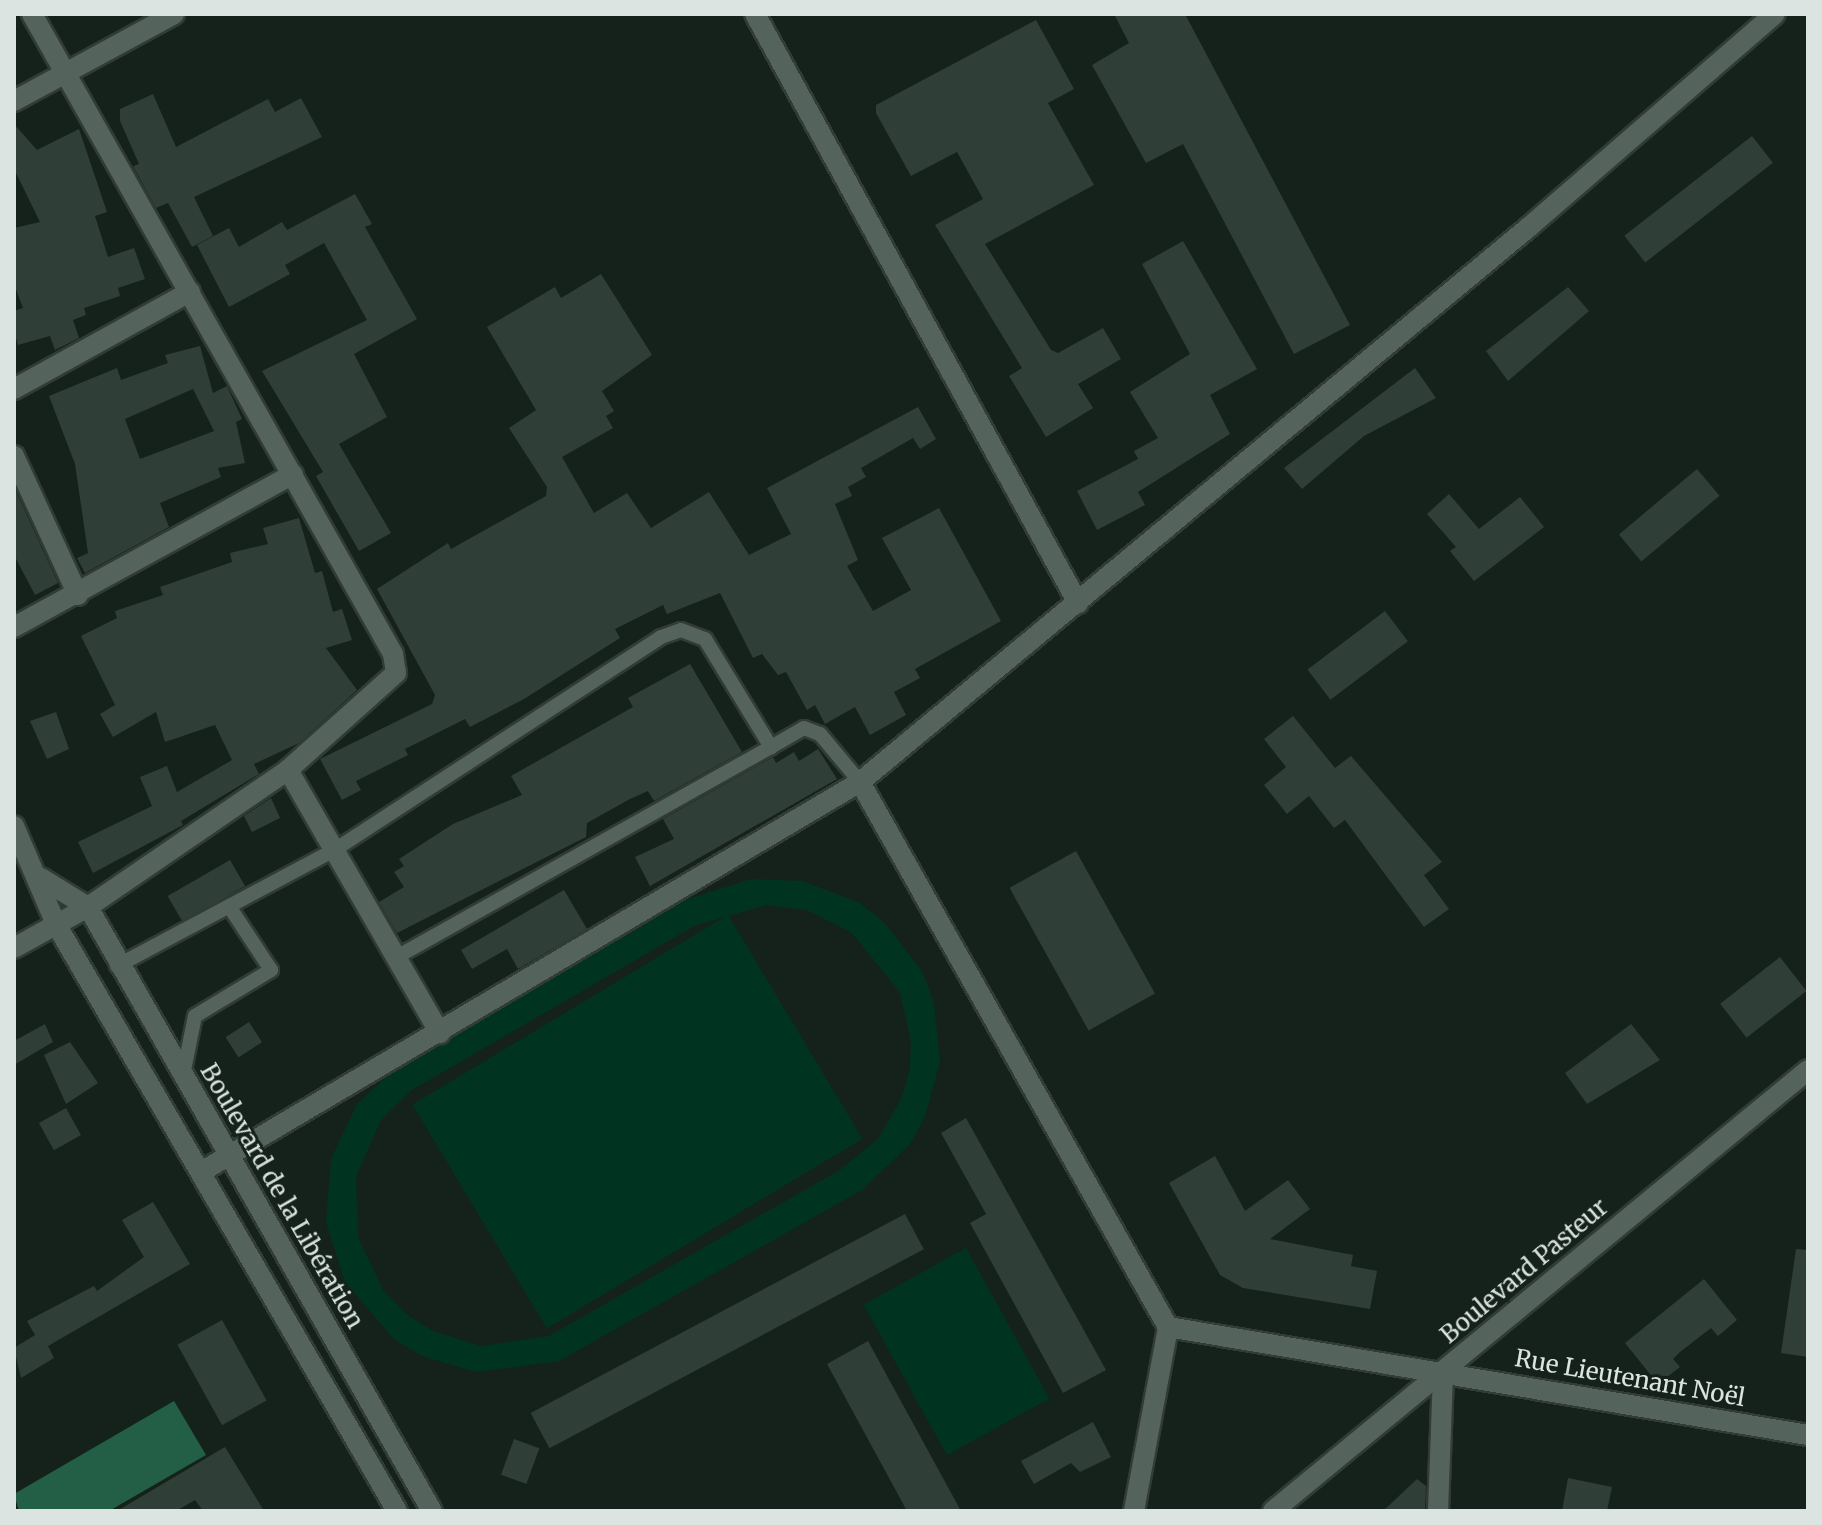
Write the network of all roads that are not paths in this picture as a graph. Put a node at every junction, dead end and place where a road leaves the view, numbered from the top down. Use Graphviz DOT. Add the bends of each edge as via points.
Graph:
graph roads {
  1 [pos="32,14"];
  2 [pos="174,14"];
  3 [pos="755,14"];
  4 [pos="1775,14"];
  5 [pos="68,71"];
  6 [pos="14,101"];
  7 [pos="190,292"];
  8 [pos="14,389"];
  9 [pos="14,456"];
  10 [pos="293,474"];
  11 [pos="78,595"];
  12 [pos="1078,603"];
  13 [pos="14,627"];
  14 [pos="771,747"];
  15 [pos="288,770"];
  16 [pos="860,782"];
  17 [pos="14,826"];
  18 [pos="336,849"];
  19 [pos="41,878"];
  20 [pos="88,907"];
  21 [pos="231,909"];
  22 [pos="56,924"];
  23 [pos="14,948"];
  24 [pos="397,957"];
  25 [pos="117,966"];
  26 [pos="440,1033"];
  27 [pos="1808,1070"];
  28 [pos="183,1075"];
  29 [pos="229,1156"];
  30 [pos="201,1172"];
  31 [pos="1168,1327"];
  32 [pos="1443,1372"];
  33 [pos="1808,1435"];
  34 [pos="397,1511"];
  35 [pos="432,1511"];
  36 [pos="1134,1511"];
  37 [pos="1273,1511"];
  38 [pos="1438,1511"];
  1 -- 5 [label="street"];
  2 -- 5 [label="street"];
  3 -- 12 [label="street"];
  4 -- 12 [label="street"];
  5 -- 6 [label="street"];
  5 -- 7 [label="street"];
  7 -- 8 [label="street"];
  7 -- 10 [label="street"];
  9 -- 11 [label="street"];
  10 -- 11 [label="street"];
  10 -- 15 [label="street" via="393,654 396,673"];
  11 -- 13 [label="street"];
  12 -- 16 [label="street"];
  14 -- 16 [label="lane" via="804,728 820,734"];
  14 -- 18 [label="lane" via="705,639 681,630 661,637"];
  14 -- 24 [label="lane"];
  15 -- 18 [label="street"];
  15 -- 20 [label="street"];
  16 -- 26 [label="street"];
  16 -- 31 [label="street"];
  17 -- 19 [label="street"];
  18 -- 21 [label="lane"];
  18 -- 24 [label="street"];
  19 -- 20 [label="street"];
  19 -- 22 [label="street"];
  20 -- 22 [label="street"];
  20 -- 25 [label="street, Boulevard de la Libération"];
  21 -- 25 [label="lane"];
  21 -- 28 [label="lane" via="271,970 195,1016"];
  22 -- 23 [label="street"];
  22 -- 30 [label="street"];
  24 -- 26 [label="street"];
  25 -- 28 [label="street, Boulevard de la Libération"];
  26 -- 29 [label="street"];
  27 -- 32 [label="street, Boulevard Pasteur"];
  28 -- 29 [label="street, Boulevard de la Libération"];
  29 -- 30 [label="street"];
  29 -- 35 [label="street, Boulevard de la Libération"];
  30 -- 34 [label="street"];
  31 -- 32 [label="street, Rue Lieutenant Noël"];
  31 -- 36 [label="street"];
  32 -- 33 [label="street, Rue Lieutenant Noël"];
  32 -- 37 [label="street, Boulevard Pasteur"];
  32 -- 38 [label="street"];
}
